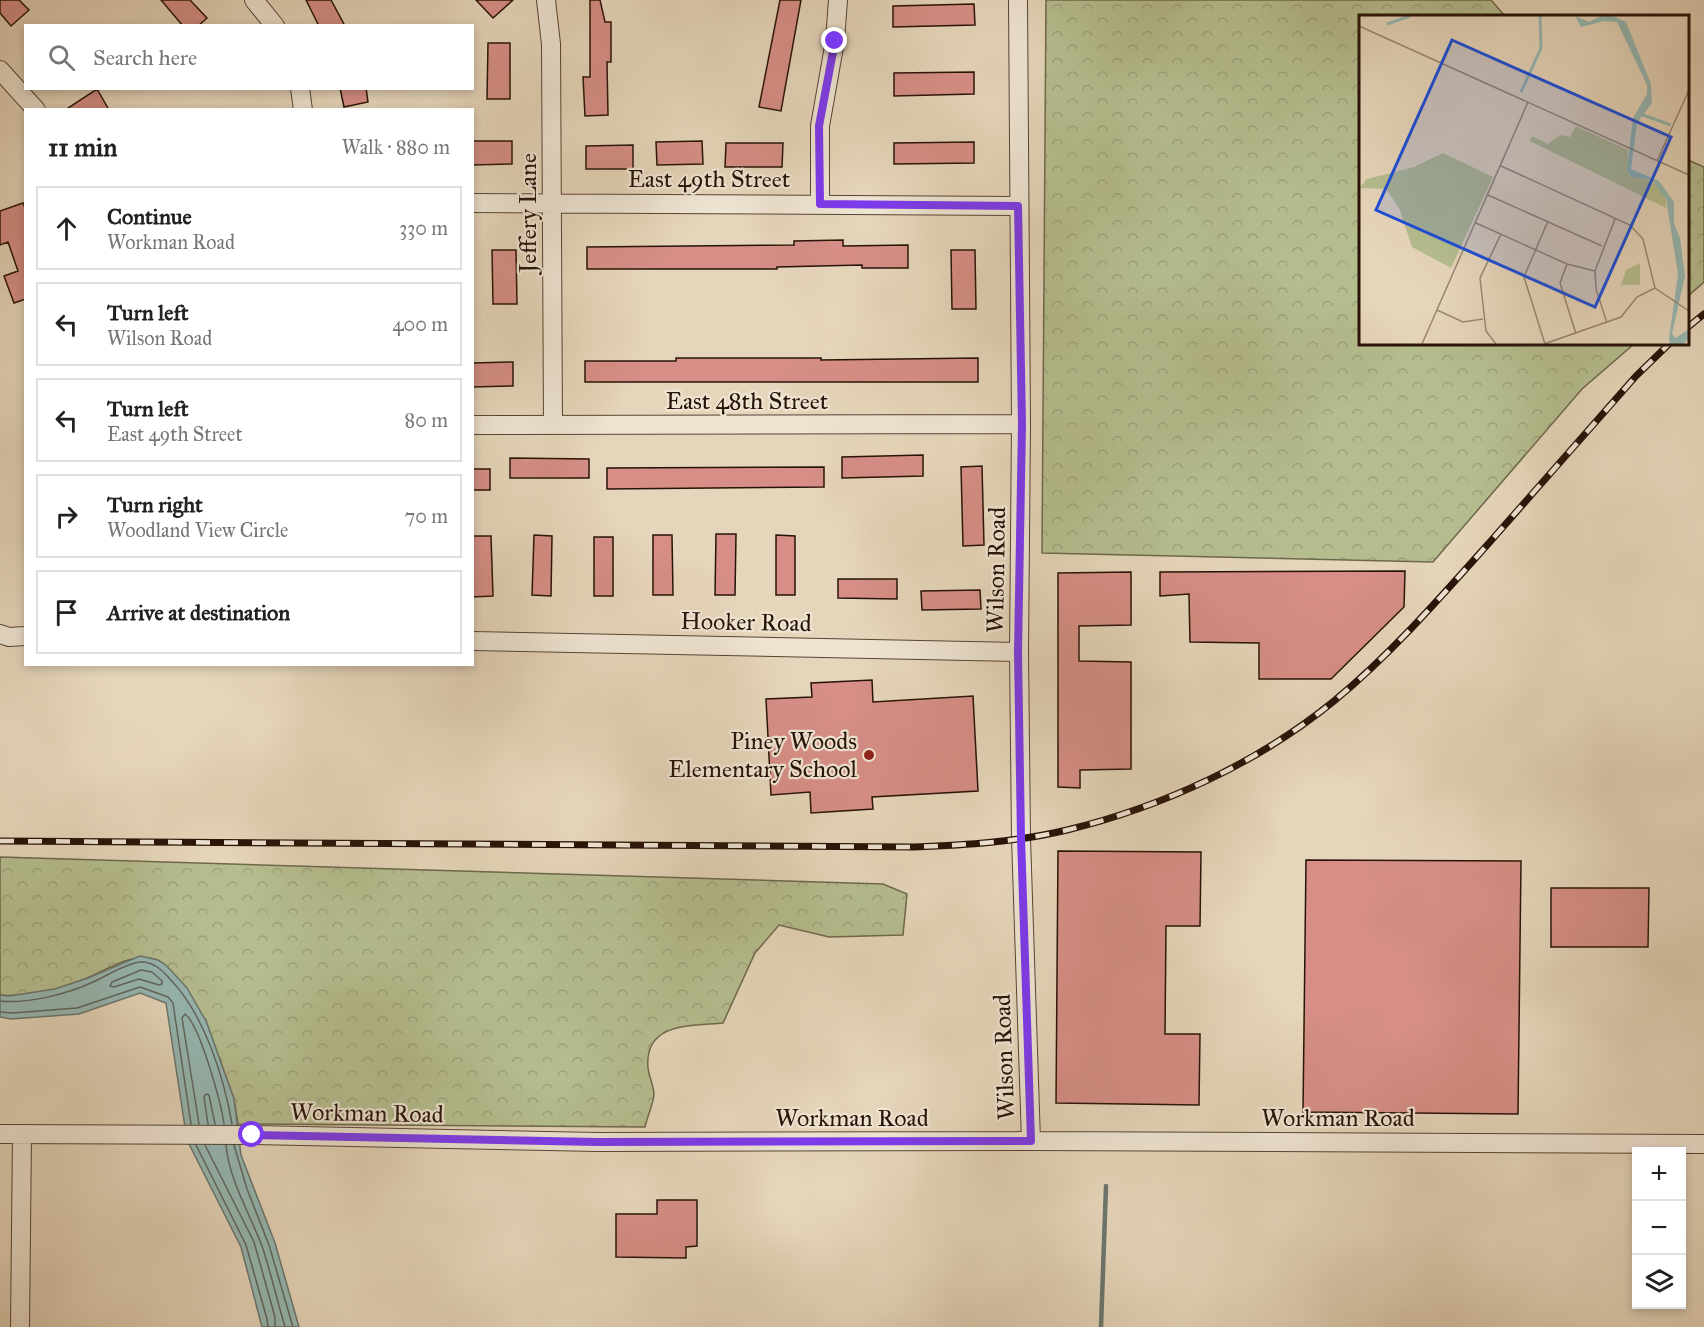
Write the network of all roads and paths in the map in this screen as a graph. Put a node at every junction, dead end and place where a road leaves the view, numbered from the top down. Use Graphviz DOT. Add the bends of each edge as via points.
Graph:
graph roads {
  1 [pos="254,0"];
  2 [pos="546,0"];
  3 [pos="837,0"];
  4 [pos="1018,0"];
  5 [pos="273,24"];
  6 [pos="0,70"];
  7 [pos="300,90"];
  8 [pos="34,108"];
  9 [pos="303,108"];
  10 [pos="474,203"];
  11 [pos="552,203"];
  12 [pos="820,204"];
  13 [pos="1018,206"];
  14 [pos="1022,424"];
  15 [pos="474,425"];
  16 [pos="553,425"];
  17 [pos="0,634"];
  18 [pos="24,636"];
  19 [pos="474,641"];
  20 [pos="1018,652"];
  21 [pos="0,1134"];
  22 [pos="22,1134"];
  23 [pos="1031,1141"];
  24 [pos="1704,1144"];
  25 [pos="20,1327"];
  1 -- 5 [label="street"];
  2 -- 11 [label="street, Jeffery Lane" via="551,44"];
  3 -- 12 [label="street" via="835,41 819,126"];
  4 -- 13 [label="street, Wilson Road"];
  6 -- 8 [label="street"];
  7 -- 9 [label="street"];
  10 -- 11 [label="street, East 49th Street"];
  11 -- 12 [label="street, East 49th Street"];
  11 -- 16 [label="street, Jeffery Lane"];
  12 -- 13 [label="street, East 49th Street"];
  13 -- 14 [label="street, Wilson Road"];
  14 -- 16 [label="street, East 48th Street"];
  14 -- 20 [label="street, Wilson Road"];
  15 -- 16 [label="street, East 48th Street"];
  17 -- 18 [label="street"];
  19 -- 20 [label="street, Hooker Road"];
  20 -- 23 [label="street, Wilson Road"];
  21 -- 22 [label="street, Workman Road"];
  22 -- 23 [label="street, Workman Road" via="609,1142"];
  22 -- 25 [label="street"];
  23 -- 24 [label="street, Workman Road"];
}
